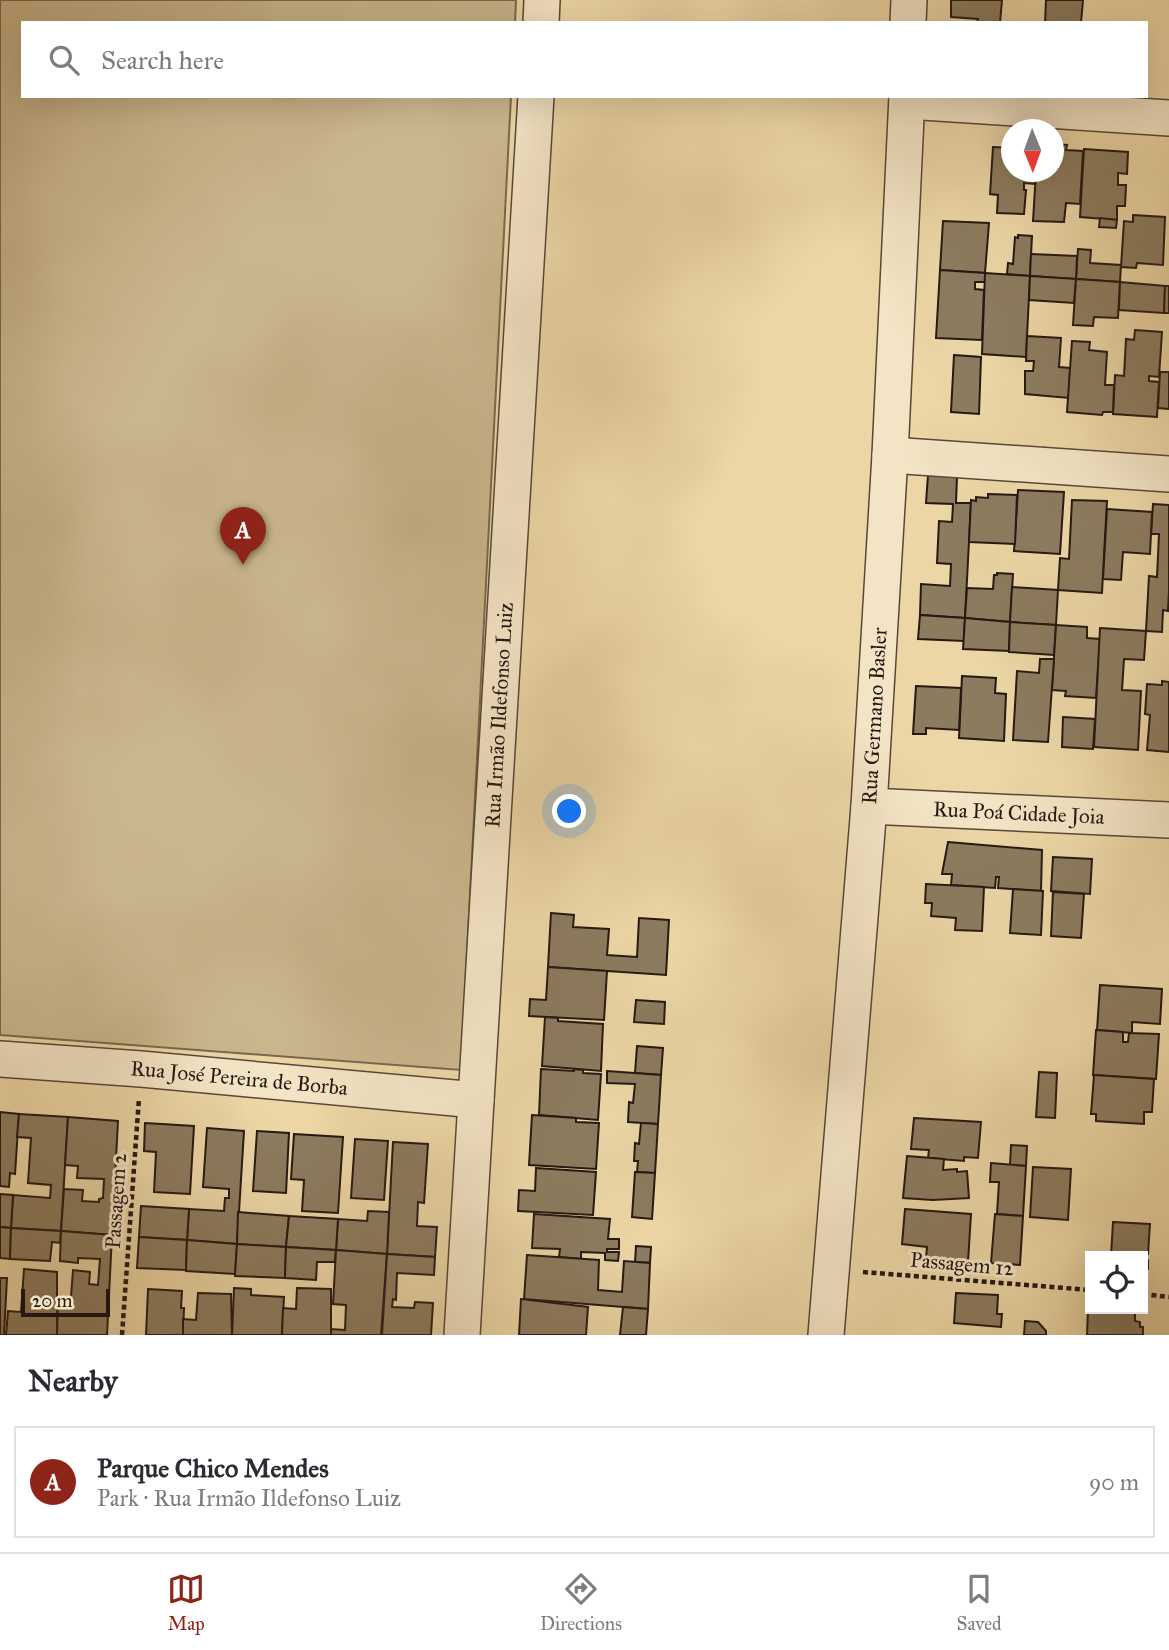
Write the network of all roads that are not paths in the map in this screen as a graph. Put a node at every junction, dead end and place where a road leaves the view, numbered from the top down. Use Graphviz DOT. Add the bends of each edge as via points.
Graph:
graph roads {
  1 [pos="542,0"];
  2 [pos="909,0"];
  3 [pos="541,21"];
  4 [pos="908,21"];
  5 [pos="536,98"];
  6 [pos="907,99"];
  7 [pos="1169,118"];
  8 [pos="890,455"];
  9 [pos="1169,474"];
  10 [pos="869,806"];
  11 [pos="1169,820"];
  12 [pos="0,1059"];
  13 [pos="476,1100"];
  14 [pos="462,1335"];
  15 [pos="826,1335"];
  1 -- 3 [label="street"];
  2 -- 4 [label="street"];
  5 -- 13 [label="street, Rua Irmão Ildefonso Luiz"];
  6 -- 7 [label="street"];
  6 -- 8 [label="street, Rua Germano Basler"];
  8 -- 9 [label="street"];
  8 -- 10 [label="street, Rua Germano Basler"];
  10 -- 11 [label="street, Rua Poá Cidade Joia"];
  10 -- 15 [label="street, Rua Germano Basler"];
  12 -- 13 [label="street, Rua José Pereira de Borba"];
  13 -- 14 [label="street, Rua Irmão Ildefonso Luiz"];
}
